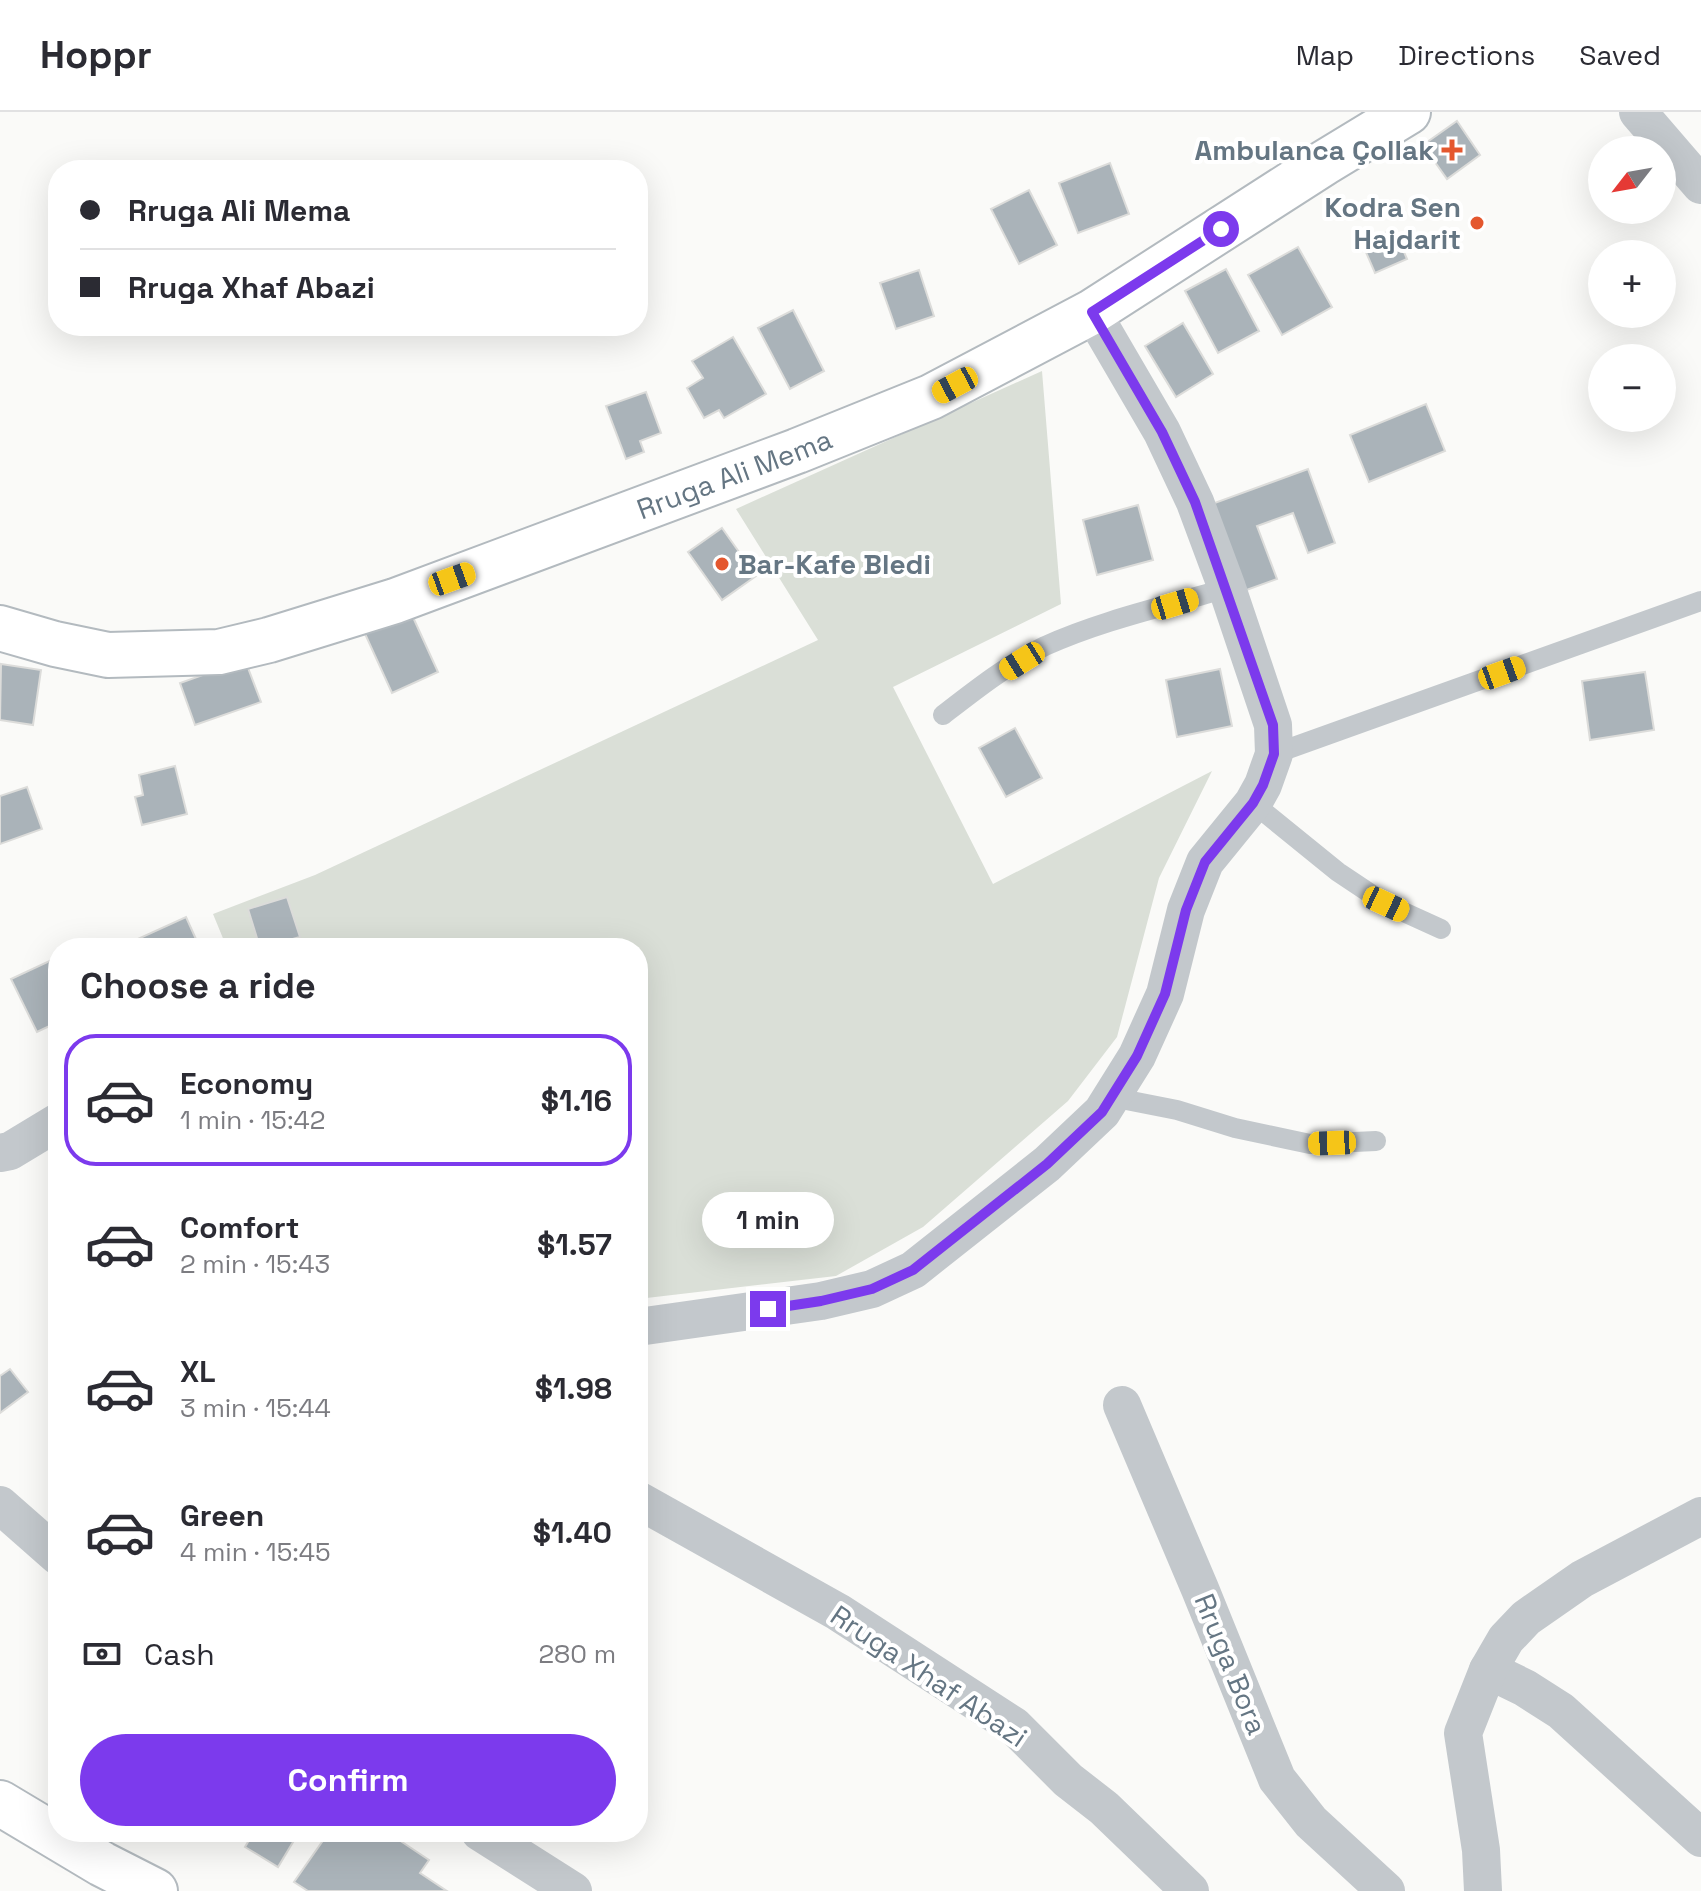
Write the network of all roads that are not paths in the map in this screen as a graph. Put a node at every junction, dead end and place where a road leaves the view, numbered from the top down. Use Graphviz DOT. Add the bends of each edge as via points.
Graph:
graph roads {
  1 [pos="1408,112"];
  2 [pos="1638,112"];
  3 [pos="1701,185"];
  4 [pos="1092,312"];
  5 [pos="1227,588"];
  6 [pos="1701,601"];
  7 [pos="0,628"];
  8 [pos="943,715"];
  9 [pos="1274,754"];
  10 [pos="1253,803"];
  11 [pos="1441,929"];
  12 [pos="1111,1097"];
  13 [pos="48,1128"];
  14 [pos="1376,1141"];
  15 [pos="0,1153"];
  16 [pos="648,1326"];
  17 [pos="1122,1405"];
  18 [pos="0,1505"];
  19 [pos="648,1506"];
  20 [pos="1701,1516"];
  21 [pos="48,1547"];
  22 [pos="1488,1670"];
  23 [pos="0,1803"];
  24 [pos="48,1832"];
  25 [pos="1701,1838"];
  26 [pos="65,1842"];
  27 [pos="496,1842"];
  28 [pos="155,1891"];
  29 [pos="573,1891"];
  30 [pos="1190,1891"];
  31 [pos="1386,1891"];
  32 [pos="1483,1891"];
  1 -- 4 [label="street, Rruga Ali Mema"];
  2 -- 3 [label="street"];
  4 -- 5 [label="street" via="1162,432"];
  4 -- 7 [label="street, Rruga Ali Mema" via="931,397 797,451 395,601 269,640 219,652 108,655"];
  5 -- 8 [label="lane" via="1044,647"];
  5 -- 9 [label="street" via="1273,725"];
  6 -- 9 [label="lane"];
  9 -- 10 [label="street"];
  10 -- 11 [label="lane" via="1338,872 1386,904"];
  10 -- 12 [label="street" via="1205,862 1186,910 1165,994"];
  12 -- 14 [label="lane" via="1310,1144"];
  12 -- 16 [label="street" via="1047,1164 913,1270 872,1289 821,1301"];
  13 -- 15 [label="street"];
  17 -- 31 [label="street, Rruga Bora" via="1277,1779 1311,1822"];
  18 -- 21 [label="street"];
  19 -- 30 [label="street, Rruga Xhaf Abazi" via="838,1612 1014,1726"];
  20 -- 22 [label="street" via="1582,1579 1526,1618"];
  22 -- 25 [label="street" via="1561,1711"];
  22 -- 32 [label="street" via="1463,1733"];
  23 -- 24 [label="street"];
  26 -- 28 [label="street"];
  27 -- 29 [label="street"];
}
